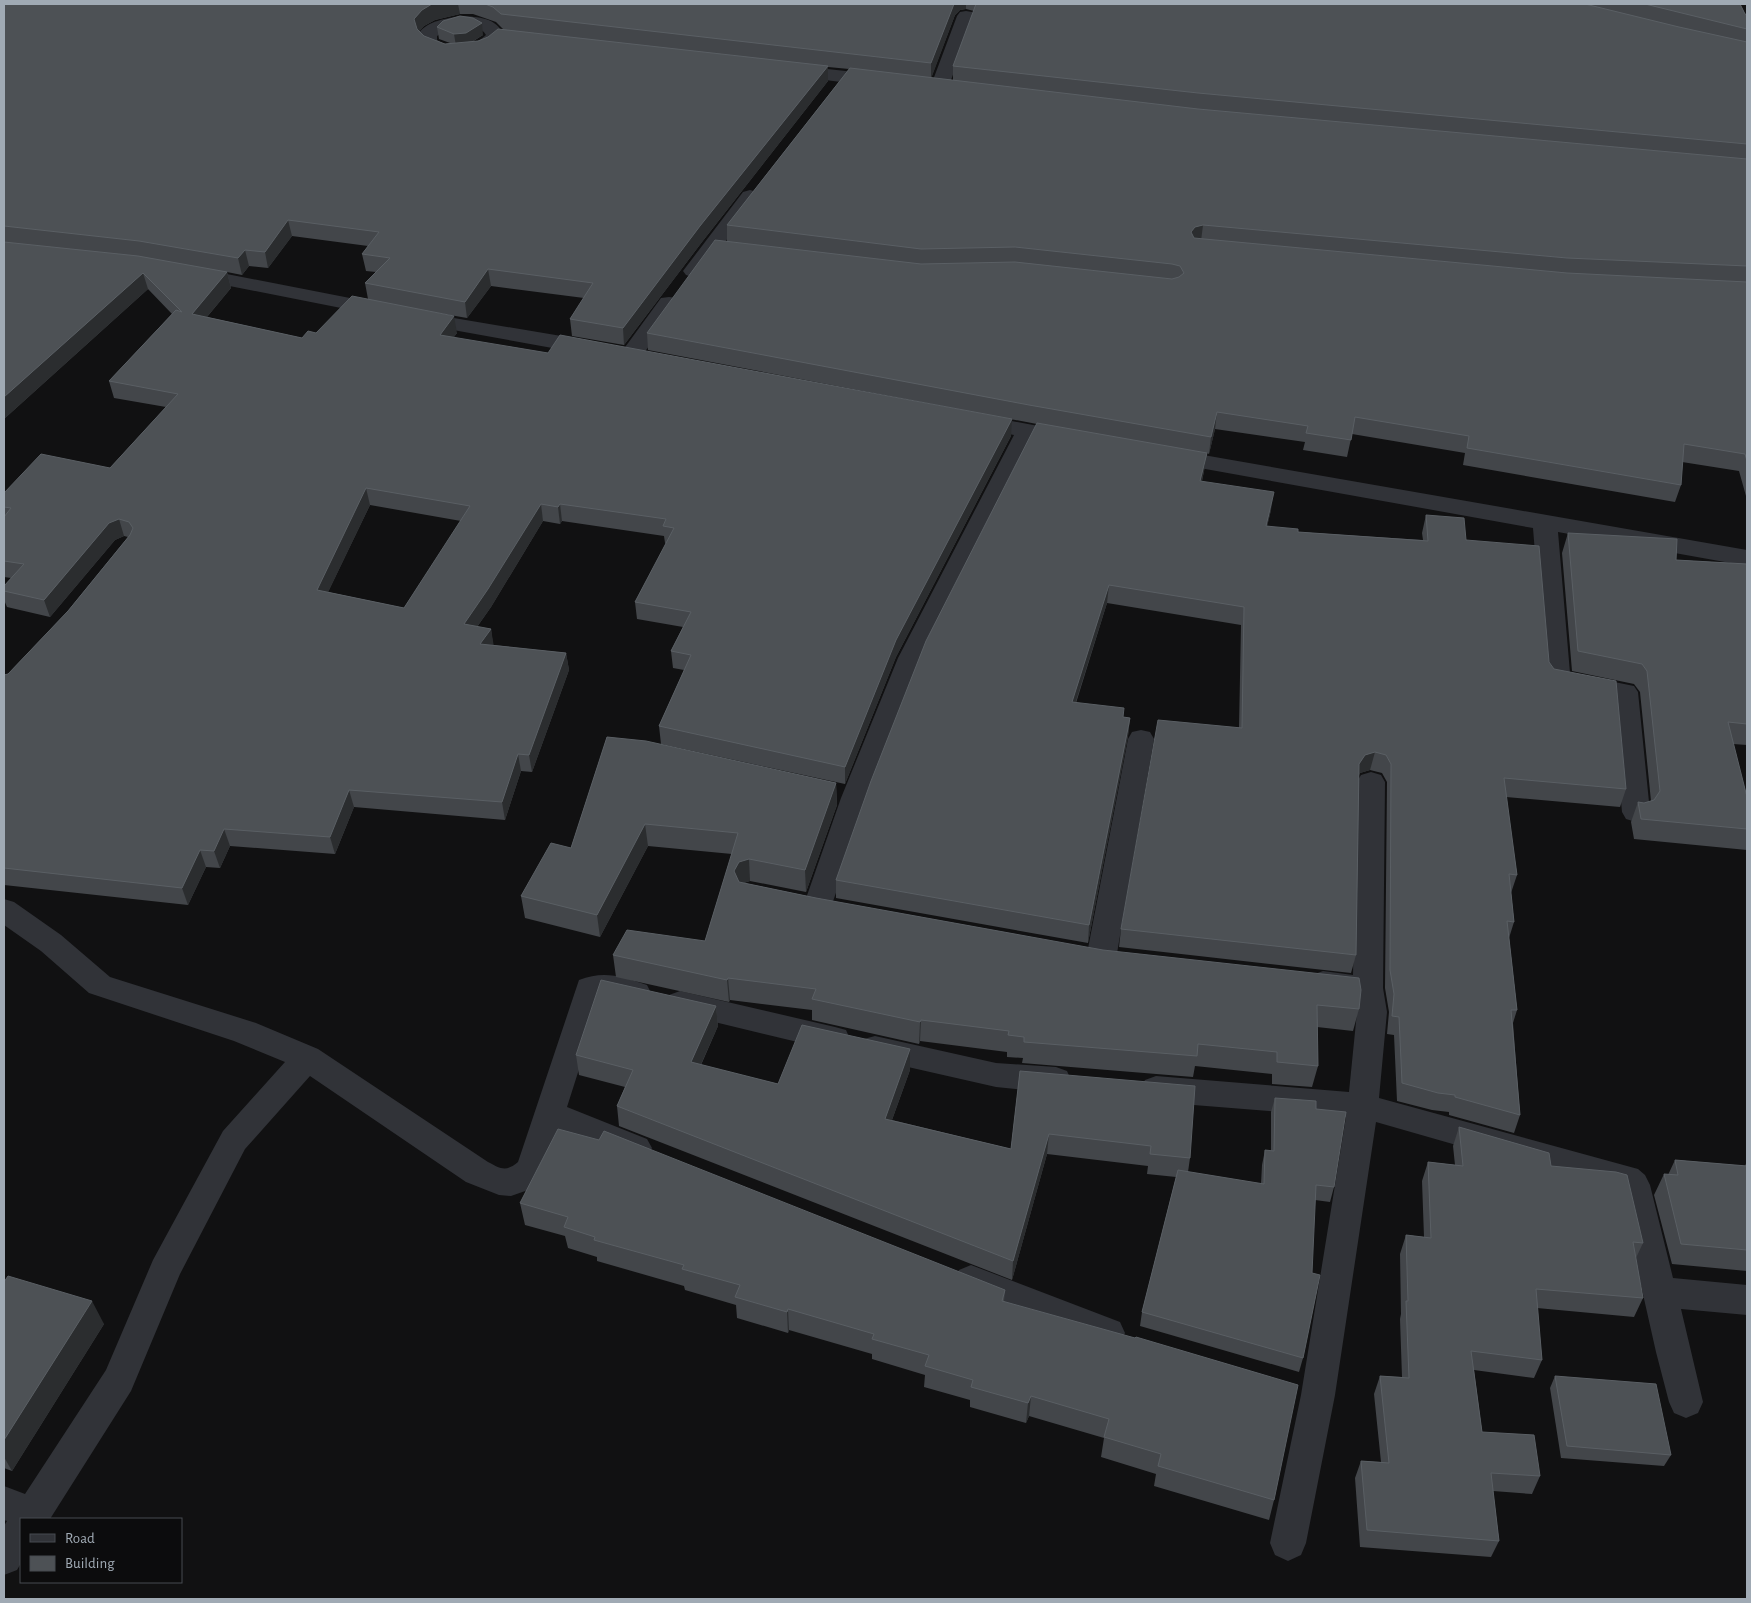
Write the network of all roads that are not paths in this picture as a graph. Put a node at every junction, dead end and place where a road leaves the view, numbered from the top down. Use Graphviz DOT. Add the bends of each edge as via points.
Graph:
graph roads {
  1 [pos="966,16"];
  2 [pos="495,36"];
  3 [pos="515,38"];
  4 [pos="778,69"];
  5 [pos="901,84"];
  6 [pos="920,86"];
  7 [pos="939,88"];
  8 [pos="959,91"];
  9 [pos="765,177"];
  10 [pos="172,269"];
  11 [pos="951,416"];
  12 [pos="1028,431"];
  13 [pos="1087,442"];
  14 [pos="1145,452"];
  15 [pos="1545,522"];
  16 [pos="1747,558"];
  17 [pos="1141,740"];
  18 [pos="1371,782"];
  19 [pos="1636,812"];
  20 [pos="789,901"];
  21 [pos="817,906"];
  22 [pos="4,910"];
  23 [pos="846,912"];
  24 [pos="1071,954"];
  25 [pos="1101,959"];
  26 [pos="1130,962"];
  27 [pos="1299,980"];
  28 [pos="1368,988"];
  29 [pos="307,1058"];
  30 [pos="1085,1083"];
  31 [pos="1125,1086"];
  32 [pos="1363,1106"];
  33 [pos="549,1113"];
  34 [pos="659,1157"];
  35 [pos="945,1270"];
  36 [pos="1660,1292"];
  37 [pos="1747,1300"];
  38 [pos="1139,1343"];
  39 [pos="1686,1402"];
  40 [pos="22,1517"];
  41 [pos="20,1521"];
  42 [pos="1288,1543"];
  43 [pos="4,1557"];
  1 -- 7 [label="street"];
  2 -- 3 [label="street"];
  4 -- 5 [label="street" via="838,85"];
  6 -- 7 [label="street"];
  7 -- 8 [label="street"];
  9 -- 10 [label="street" via="719,248 641,356 442,322"];
  11 -- 12 [label="street"];
  12 -- 13 [label="street"];
  12 -- 21 [label="street" via="910,658 845,796"];
  14 -- 15 [label="street"];
  15 -- 16 [label="street"];
  15 -- 19 [label="street" via="1558,679 1625,692"];
  17 -- 25 [label="street"];
  18 -- 28 [label="street"];
  20 -- 21 [label="street"];
  21 -- 23 [label="street"];
  22 -- 29 [label="street" via="51,943 100,985 245,1032"];
  24 -- 25 [label="street"];
  25 -- 26 [label="street"];
  27 -- 28 [label="street"];
  28 -- 32 [label="street" via="1372,1012"];
  29 -- 33 [label="street" via="498,1183 520,1180 531,1170"];
  29 -- 40 [label="street" via="234,1140 165,1270 119,1380"];
  30 -- 33 [label="street" via="996,1075 595,985 586,997"];
  31 -- 32 [label="street"];
  32 -- 36 [label="street" via="1627,1179 1634,1185"];
  32 -- 42 [label="street" via="1303,1392"];
  33 -- 34 [label="street"];
  35 -- 38 [label="street" via="1092,1328"];
  36 -- 37 [label="street"];
  36 -- 39 [label="street"];
  41 -- 43 [label="street"];
}
